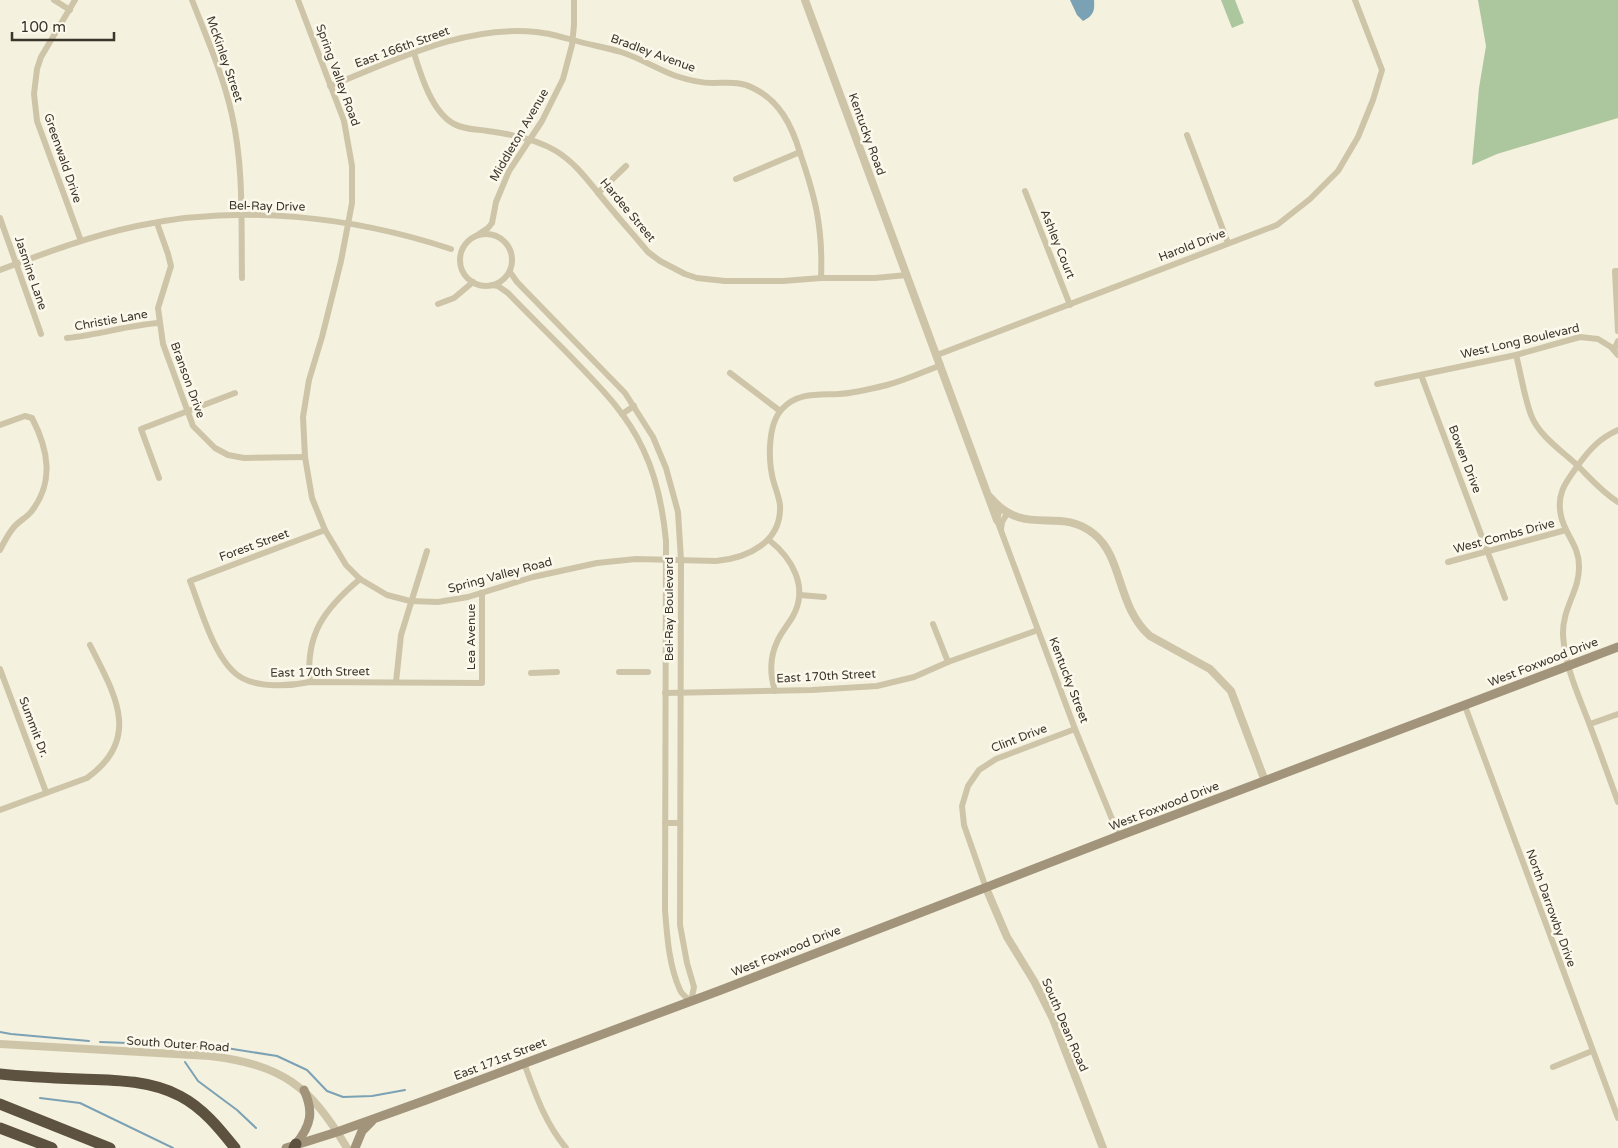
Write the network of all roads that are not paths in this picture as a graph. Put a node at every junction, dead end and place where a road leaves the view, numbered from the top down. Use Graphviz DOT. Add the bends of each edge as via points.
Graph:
graph roads {
  1 [pos="54,0"];
  2 [pos="75,0"];
  3 [pos="192,0"];
  4 [pos="298,0"];
  5 [pos="574,0"];
  6 [pos="805,0"];
  7 [pos="1355,0"];
  8 [pos="70,10"];
  9 [pos="572,40"];
  10 [pos="414,53"];
  11 [pos="330,86"];
  12 [pos="1187,135"];
  13 [pos="530,140"];
  14 [pos="800,152"];
  15 [pos="626,166"];
  16 [pos="736,179"];
  17 [pos="1025,191"];
  18 [pos="598,193"];
  19 [pos="240,215"];
  20 [pos="0,218"];
  21 [pos="157,223"];
  22 [pos="349,223"];
  23 [pos="492,223"];
  24 [pos="480,234"];
  25 [pos="502,240"];
  26 [pos="81,241"];
  27 [pos="1228,243"];
  28 [pos="464,244"];
  29 [pos="451,249"];
  30 [pos="459,262"];
  31 [pos="16,264"];
  32 [pos="0,270"];
  33 [pos="1618,271"];
  34 [pos="510,272"];
  35 [pos="907,275"];
  36 [pos="242,278"];
  37 [pos="821,278"];
  38 [pos="472,282"];
  39 [pos="492,285"];
  40 [pos="438,304"];
  41 [pos="1070,305"];
  42 [pos="159,323"];
  43 [pos="1618,331"];
  44 [pos="41,334"];
  45 [pos="67,338"];
  46 [pos="1618,341"];
  47 [pos="1616,352"];
  48 [pos="937,355"];
  49 [pos="1516,355"];
  50 [pos="941,366"];
  51 [pos="730,373"];
  52 [pos="1421,375"];
  53 [pos="1377,384"];
  54 [pos="235,393"];
  55 [pos="634,406"];
  56 [pos="780,411"];
  57 [pos="188,412"];
  58 [pos="622,414"];
  59 [pos="0,425"];
  60 [pos="1618,430"];
  61 [pos="305,457"];
  62 [pos="1578,466"];
  63 [pos="159,478"];
  64 [pos="988,494"];
  65 [pos="1618,502"];
  66 [pos="1005,510"];
  67 [pos="997,520"];
  68 [pos="325,530"];
  69 [pos="1001,530"];
  70 [pos="1566,530"];
  71 [pos="769,540"];
  72 [pos="0,550"];
  73 [pos="427,551"];
  74 [pos="1488,552"];
  75 [pos="666,559"];
  76 [pos="681,560"];
  77 [pos="1448,562"];
  78 [pos="360,579"];
  79 [pos="190,581"];
  80 [pos="482,592"];
  81 [pos="800,595"];
  82 [pos="824,598"];
  83 [pos="1505,598"];
  84 [pos="410,601"];
  85 [pos="933,624"];
  86 [pos="1038,630"];
  87 [pos="90,645"];
  88 [pos="1618,647"];
  89 [pos="948,662"];
  90 [pos="1568,667"];
  91 [pos="0,669"];
  92 [pos="557,672"];
  93 [pos="619,672"];
  94 [pos="648,672"];
  95 [pos="531,673"];
  96 [pos="310,682"];
  97 [pos="396,682"];
  98 [pos="482,683"];
  99 [pos="775,691"];
  100 [pos="665,693"];
  101 [pos="680,694"];
  102 [pos="1465,706"];
  103 [pos="1618,714"];
  104 [pos="1590,724"];
  105 [pos="1075,729"];
  106 [pos="1265,781"];
  107 [pos="46,792"];
  108 [pos="1618,802"];
  109 [pos="0,810"];
  110 [pos="665,823"];
  111 [pos="680,823"];
  112 [pos="1119,836"];
  113 [pos="986,888"];
  114 [pos="680,925"];
  115 [pos="666,926"];
  116 [pos="721,990"];
  117 [pos="691,1001"];
  118 [pos="0,1044"];
  119 [pos="1592,1051"];
  120 [pos="524,1063"];
  121 [pos="1554,1067"];
  122 [pos="0,1074"];
  123 [pos="304,1090"];
  124 [pos="0,1104"];
  125 [pos="1618,1117"];
  126 [pos="374,1119"];
  127 [pos="0,1128"];
  128 [pos="337,1132"];
  129 [pos="235,1146"];
  130 [pos="292,1147"];
  131 [pos="52,1148"];
  132 [pos="110,1148"];
  133 [pos="347,1148"];
  134 [pos="355,1148"];
  135 [pos="566,1148"];
  136 [pos="1103,1148"];
  1 -- 8 [label="street"];
  2 -- 8 [label="street, Greenwald Drive"];
  3 -- 19 [label="street, McKinley Street" via="220,70 232,116 239,163"];
  4 -- 11 [label="street, Spring Valley Road"];
  5 -- 9 [label="street, Middleton Avenue"];
  6 -- 35 [label="street, Kentucky Road"];
  7 -- 27 [label="street, Harold Drive" via="1382,70 1366,119 1349,155 1338,172 1310,199 1277,224"];
  8 -- 26 [label="street, Greenwald Drive" via="42,57 34,94 37,121"];
  9 -- 10 [label="street, East 166th Street" via="536,32 495,33 459,39"];
  9 -- 13 [label="street, Middleton Avenue" via="562,79"];
  9 -- 14 [label="street, Bradley Avenue" via="622,52 684,78 713,83 734,82 753,87 770,99 787,119"];
  10 -- 11 [label="street, East 166th Street"];
  10 -- 13 [label="street, Hardee Street" via="431,98 447,120 463,128"];
  11 -- 22 [label="street, Spring Valley Road" via="344,121 350,151 353,185"];
  12 -- 27 [label="street"];
  13 -- 18 [label="street, Hardee Street" via="544,144 567,159"];
  13 -- 23 [label="street, Middleton Avenue" via="501,188"];
  14 -- 16 [label="street"];
  14 -- 37 [label="street, Bradley Avenue" via="818,213"];
  15 -- 18 [label="street"];
  17 -- 41 [label="street, Ashley Court"];
  18 -- 37 [label="street, Hardee Street" via="648,252 685,274 745,282"];
  19 -- 21 [label="street, Bel-Ray Drive"];
  19 -- 22 [label="street, Bel-Ray Drive"];
  19 -- 36 [label="street, McKinley Street"];
  20 -- 31 [label="street, Jasmine Lane"];
  21 -- 26 [label="street, Bel-Ray Drive"];
  21 -- 42 [label="street, Branson Drive" via="171,266 158,308"];
  22 -- 29 [label="street, Bel-Ray Drive"];
  22 -- 61 [label="street, Spring Valley Road" via="333,299 305,398"];
  23 -- 24 [label="street"];
  23 -- 25 [label="street"];
  24 -- 25 [label="street"];
  24 -- 28 [label="street"];
  25 -- 34 [label="street" via="512,257"];
  26 -- 31 [label="street, Bel-Ray Drive"];
  27 -- 41 [label="street, Harold Drive"];
  28 -- 29 [label="street"];
  28 -- 30 [label="street"];
  29 -- 30 [label="street"];
  30 -- 38 [label="street"];
  31 -- 32 [label="street, Bel-Ray Drive"];
  31 -- 44 [label="street, Jasmine Lane"];
  33 -- 43 [label="street" via="1615,271"];
  34 -- 39 [label="street" via="502,281"];
  34 -- 55 [label="street, Bel-Ray Boulevard"];
  35 -- 37 [label="street, Hardee Street"];
  35 -- 48 [label="street"];
  38 -- 39 [label="street, Bel-Ray Boulevard"];
  38 -- 40 [label="street" via="454,298"];
  39 -- 58 [label="street, Bel-Ray Boulevard" via="508,293"];
  41 -- 48 [label="street, Harold Drive"];
  42 -- 45 [label="street, Christie Lane"];
  42 -- 57 [label="street, Branson Drive" via="163,344"];
  46 -- 47 [label="street"];
  47 -- 49 [label="street, West Long Boulevard" via="1598,339 1580,337"];
  48 -- 50 [label="street"];
  49 -- 52 [label="street, West Long Boulevard"];
  49 -- 62 [label="street" via="1532,416 1554,445"];
  50 -- 56 [label="street" via="890,384 854,392 811,394 794,400"];
  50 -- 64 [label="street"];
  51 -- 56 [label="street"];
  52 -- 53 [label="street, West Long Boulevard"];
  52 -- 74 [label="street, Bowen Drive"];
  54 -- 57 [label="street"];
  55 -- 58 [label="street"];
  55 -- 76 [label="street, Bel-Ray Boulevard" via="653,436 672,484 678,512"];
  56 -- 71 [label="street" via="772,432 770,458 779,515"];
  57 -- 61 [label="street, Branson Drive" via="193,426 204,439 228,454 260,459"];
  57 -- 63 [label="street" via="141,429"];
  58 -- 75 [label="street, Bel-Ray Boulevard" via="643,448 657,484 664,519"];
  59 -- 72 [label="street" via="25,416 32,418 46,457 47,473 43,494 30,513 14,526"];
  60 -- 62 [label="street" via="1592,447"];
  61 -- 68 [label="street, Spring Valley Road" via="312,498"];
  62 -- 65 [label="street"];
  62 -- 70 [label="street" via="1566,481 1560,499"];
  64 -- 66 [label="street"];
  64 -- 67 [label="street"];
  66 -- 67 [label="street"];
  66 -- 69 [label="street"];
  66 -- 106 [label="street" via="1024,520 1074,522 1095,535 1106,550 1130,611 1142,628 1150,636 1210,669 1231,692"];
  67 -- 69 [label="street, Kentucky Street"];
  68 -- 78 [label="street, Spring Valley Road" via="346,565"];
  68 -- 79 [label="street, Forest Street"];
  69 -- 86 [label="street, Kentucky Street"];
  70 -- 74 [label="street, West Combs Drive"];
  70 -- 90 [label="street" via="1576,546 1580,568 1563,624"];
  71 -- 76 [label="street, Spring Valley Road" via="749,554 734,559"];
  71 -- 81 [label="street" via="793,565"];
  73 -- 84 [label="street"];
  74 -- 77 [label="street, West Combs Drive"];
  74 -- 83 [label="street, Bowen Drive"];
  75 -- 76 [label="street, Spring Valley Road"];
  75 -- 80 [label="street, Spring Valley Road" via="579,566"];
  75 -- 100 [label="street, Bel-Ray Boulevard"];
  76 -- 101 [label="street, Bel-Ray Boulevard"];
  78 -- 84 [label="street, Spring Valley Road" via="387,595"];
  78 -- 96 [label="street" via="345,592 315,630 309,655"];
  79 -- 96 [label="street, East 170th Street" via="216,649 235,674 271,685"];
  80 -- 84 [label="street, Spring Valley Road" via="455,600"];
  80 -- 98 [label="street, Lea Avenue"];
  81 -- 82 [label="street"];
  81 -- 99 [label="street" via="794,614 782,631 773,653"];
  84 -- 97 [label="street" via="401,635"];
  85 -- 89 [label="street"];
  86 -- 89 [label="street, East 170th Street"];
  86 -- 105 [label="street, Kentucky Street"];
  87 -- 107 [label="street" via="118,706 119,724 114,749 98,770 87,778"];
  88 -- 90 [label="main road, West Foxwood Drive"];
  89 -- 99 [label="street, East 170th Street" via="914,677 877,686"];
  90 -- 102 [label="main road, West Foxwood Drive"];
  90 -- 104 [label="street"];
  91 -- 107 [label="street, Summit Dr."];
  92 -- 95 [label="street"];
  93 -- 94 [label="street"];
  96 -- 97 [label="street, East 170th Street"];
  97 -- 98 [label="street, East 170th Street"];
  99 -- 101 [label="street, East 170th Street"];
  100 -- 101 [label="street, East 170th Street"];
  100 -- 110 [label="street, Bel-Ray Boulevard"];
  101 -- 111 [label="street, Bel-Ray Boulevard"];
  102 -- 106 [label="main road, West Foxwood Drive"];
  102 -- 119 [label="street, North Darrowby Drive"];
  103 -- 104 [label="street"];
  104 -- 108 [label="street"];
  105 -- 112 [label="street, Kentucky Street"];
  105 -- 113 [label="street, Clint Drive" via="996,759 979,770 968,786 962,806 964,826"];
  106 -- 112 [label="main road, West Foxwood Drive"];
  107 -- 109 [label="street"];
  110 -- 111 [label="street"];
  110 -- 115 [label="street, Bel-Ray Boulevard"];
  111 -- 114 [label="street, Bel-Ray Boulevard"];
  112 -- 113 [label="main road, West Foxwood Drive"];
  113 -- 116 [label="main road, West Foxwood Drive"];
  113 -- 136 [label="street, South Dean Road" via="1007,937 1053,1019"];
  114 -- 115 [label="street"];
  114 -- 117 [label="street, Bel-Ray Boulevard" via="694,987"];
  115 -- 117 [label="street, Bel-Ray Boulevard" via="675,976 681,992"];
  116 -- 117 [label="main road, East 171st Street"];
  117 -- 120 [label="main road, East 171st Street"];
  118 -- 123 [label="street, South Outer Road" via="224,1058 259,1066"];
  119 -- 121 [label="street"];
  119 -- 125 [label="street, North Darrowby Drive"];
  120 -- 126 [label="main road, East 171st Street"];
  120 -- 135 [label="street" via="542,1110"];
  122 -- 129 [label="highway" via="121,1081 159,1087 197,1107"];
  123 -- 128 [label="street, South Outer Road"];
  123 -- 130 [label="main road" via="310,1104 310,1118 304,1134"];
  124 -- 132 [label="highway"];
  126 -- 128 [label="main road, East 171st Street"];
  126 -- 134 [label="main road" via="362,1131"];
  127 -- 131 [label="highway"];
  128 -- 130 [label="main road, East 171st Street"];
  128 -- 133 [label="street, South Outer Road"];
}
